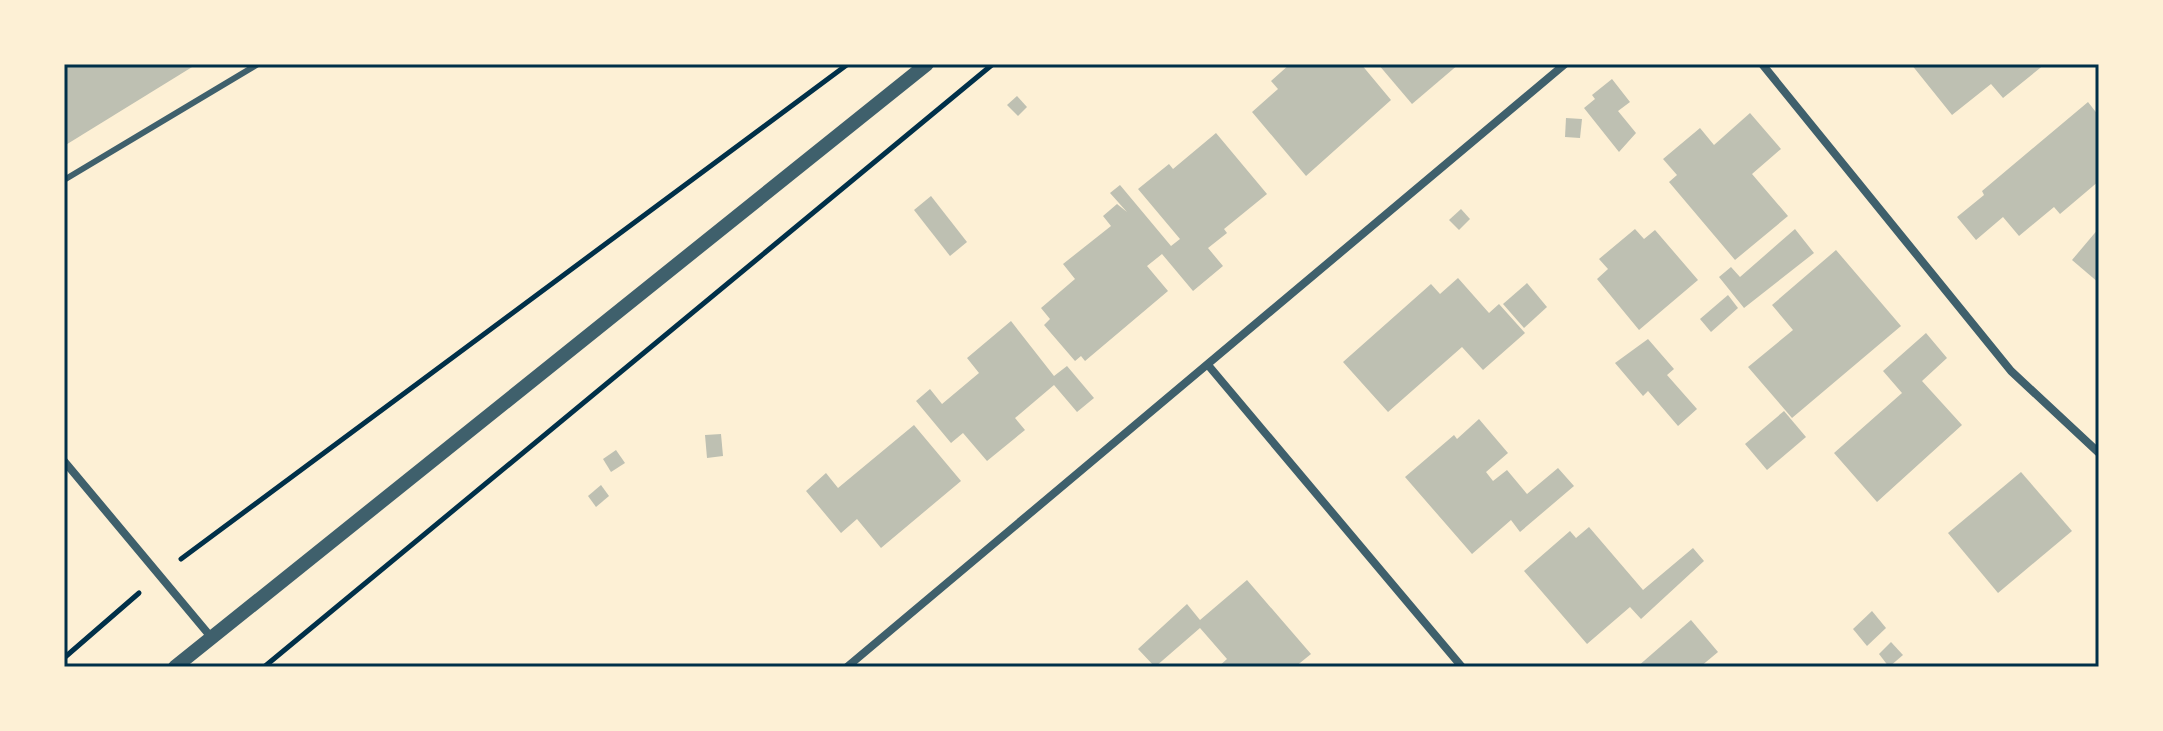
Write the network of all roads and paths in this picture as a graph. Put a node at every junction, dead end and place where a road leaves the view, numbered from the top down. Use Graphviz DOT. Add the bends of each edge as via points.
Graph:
graph roads {
  1 [pos="258,64"];
  2 [pos="848,64"];
  3 [pos="927,64"];
  4 [pos="993,64"];
  5 [pos="1565,64"];
  6 [pos="1762,64"];
  7 [pos="64,180"];
  8 [pos="1208,365"];
  9 [pos="2099,453"];
  10 [pos="64,461"];
  11 [pos="159,575"];
  12 [pos="211,637"];
  13 [pos="64,658"];
  14 [pos="175,667"];
  15 [pos="264,667"];
  16 [pos="847,667"];
  17 [pos="1462,667"];
  1 -- 7 [label="lane"];
  2 -- 11 [label="path"];
  3 -- 12 [label="street"];
  4 -- 15 [label="path"];
  5 -- 8 [label="street"];
  6 -- 9 [label="street" via="2011,371"];
  8 -- 16 [label="street"];
  8 -- 17 [label="street"];
  10 -- 11 [label="street"];
  11 -- 12 [label="street"];
  11 -- 13 [label="path"];
  12 -- 14 [label="street"];
}
